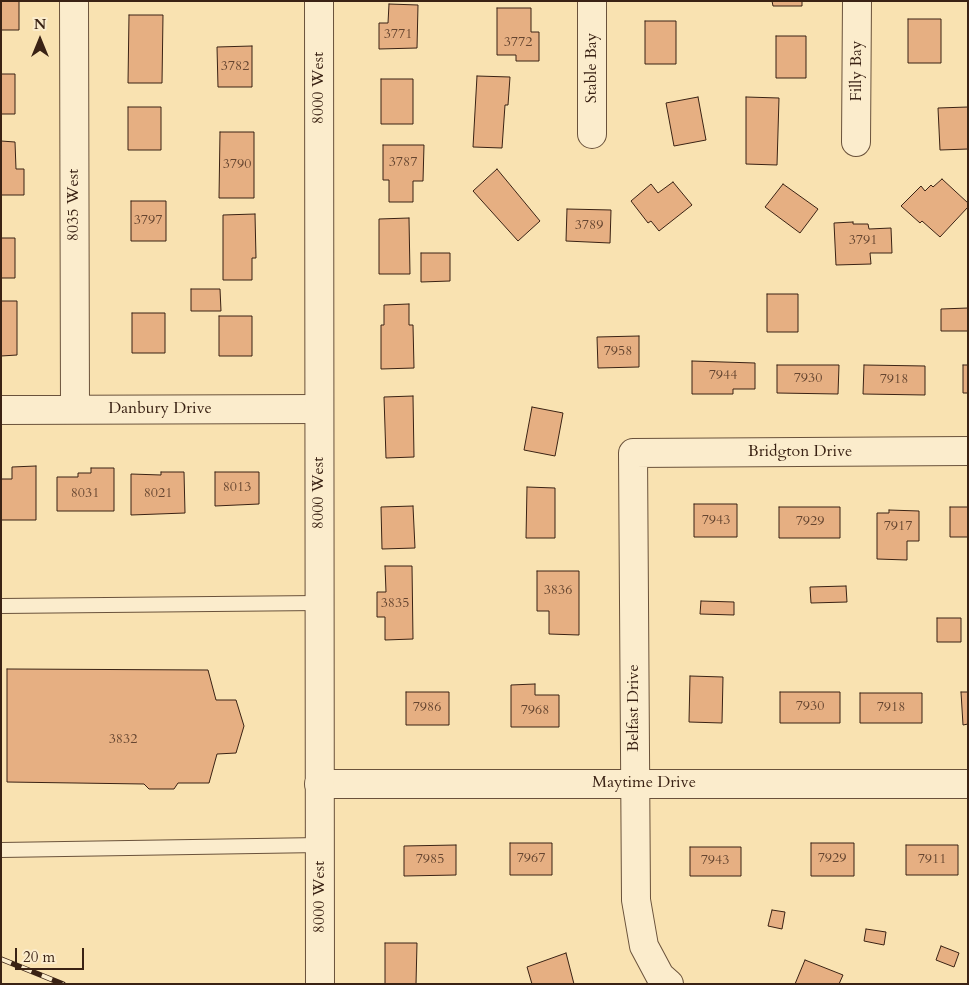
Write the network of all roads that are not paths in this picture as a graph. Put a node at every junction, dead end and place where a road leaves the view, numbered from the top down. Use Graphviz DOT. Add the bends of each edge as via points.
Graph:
graph roads {
  1 [pos="74,1"];
  2 [pos="319,1"];
  3 [pos="592,1"];
  4 [pos="857,1"];
  5 [pos="592,134"];
  6 [pos="856,142"];
  7 [pos="74,409"];
  8 [pos="319,409"];
  9 [pos="1,410"];
  10 [pos="968,451"];
  11 [pos="633,453"];
  12 [pos="319,603"];
  13 [pos="1,606"];
  14 [pos="634,783"];
  15 [pos="319,784"];
  16 [pos="968,784"];
  17 [pos="320,845"];
  18 [pos="1,850"];
  19 [pos="320,984"];
  20 [pos="669,984"];
  1 -- 7 [label="street, 8035 West"];
  2 -- 8 [label="street, 8000 West"];
  3 -- 5 [label="street, Stable Bay"];
  4 -- 6 [label="street, Filly Bay"];
  7 -- 8 [label="street, Danbury Drive"];
  7 -- 9 [label="street, Danbury Drive"];
  8 -- 12 [label="street, 8000 West"];
  10 -- 11 [label="street, Bridgton Drive"];
  11 -- 14 [label="street, Belfast Drive"];
  12 -- 13 [label="lane"];
  12 -- 15 [label="street, 8000 West"];
  14 -- 15 [label="street, Maytime Drive"];
  14 -- 16 [label="street, Maytime Drive"];
  14 -- 20 [label="street, Belfast Drive" via="636,900 644,946 660,976"];
  15 -- 17 [label="street, 8000 West"];
  17 -- 18 [label="lane"];
  17 -- 19 [label="street, 8000 West"];
}
